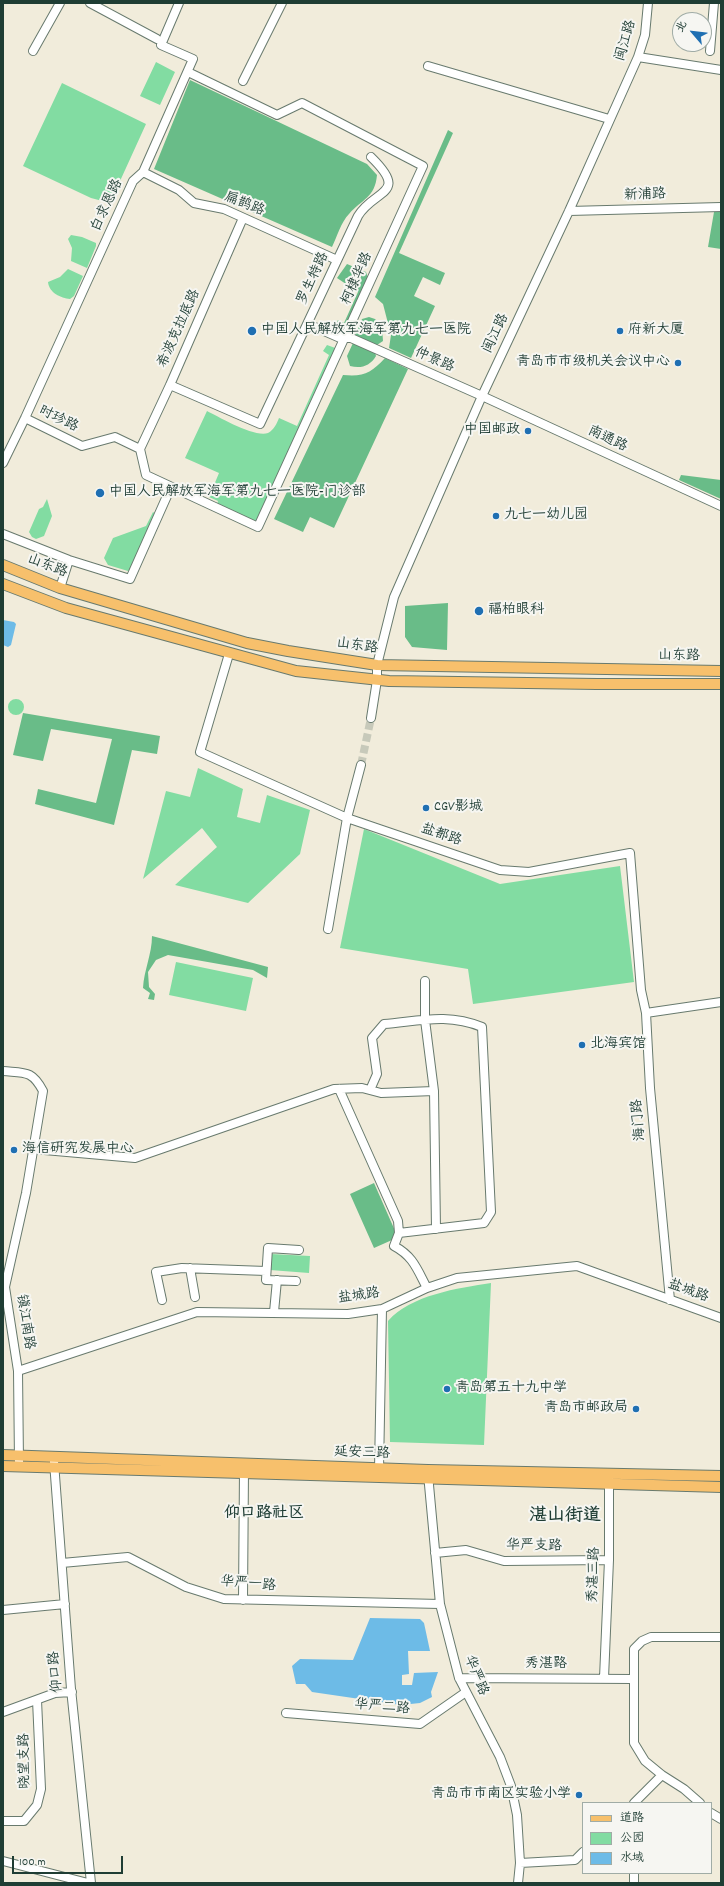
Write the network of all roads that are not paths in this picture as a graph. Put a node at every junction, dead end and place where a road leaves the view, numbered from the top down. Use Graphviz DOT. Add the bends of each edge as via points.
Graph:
graph roads {
  1 [pos="60,3"];
  2 [pos="90,3"];
  3 [pos="179,3"];
  4 [pos="282,3"];
  5 [pos="648,3"];
  6 [pos="714,3"];
  7 [pos="712,27"];
  8 [pos="157,39"];
  9 [pos="33,51"];
  10 [pos="638,57"];
  11 [pos="428,66"];
  12 [pos="721,70"];
  13 [pos="188,72"];
  14 [pos="243,81"];
  15 [pos="609,119"];
  16 [pos="371,157"];
  17 [pos="143,172"];
  18 [pos="721,207"];
  19 [pos="569,212"];
  20 [pos="243,218"];
  21 [pos="337,260"];
  22 [pos="308,324"];
  23 [pos="346,338"];
  24 [pos="170,385"];
  25 [pos="482,396"];
  26 [pos="25,418"];
  27 [pos="140,449"];
  28 [pos="3,463"];
  29 [pos="171,487"];
  30 [pos="721,506"];
  31 [pos="3,534"];
  32 [pos="69,560"];
  33 [pos="3,565"];
  34 [pos="3,584"];
  35 [pos="60,588"];
  36 [pos="230,654"];
  37 [pos="377,665"];
  38 [pos="721,671"];
  39 [pos="377,680"];
  40 [pos="721,684"];
  41 [pos="371,718"];
  42 [pos="361,765"];
  43 [pos="346,818"];
  44 [pos="328,929"];
  45 [pos="425,981"];
  46 [pos="721,1002"];
  47 [pos="646,1013"];
  48 [pos="425,1020"];
  49 [pos="3,1071"];
  50 [pos="339,1088"];
  51 [pos="370,1090"];
  52 [pos="434,1091"];
  53 [pos="33,1149"];
  54 [pos="436,1229"];
  55 [pos="399,1233"];
  56 [pos="299,1250"];
  57 [pos="190,1268"];
  58 [pos="266,1271"];
  59 [pos="277,1280"];
  60 [pos="296,1281"];
  61 [pos="4,1287"];
  62 [pos="427,1288"];
  63 [pos="195,1297"];
  64 [pos="162,1300"];
  65 [pos="670,1300"];
  66 [pos="382,1309"];
  67 [pos="274,1312"];
  68 [pos="721,1318"];
  69 [pos="18,1371"];
  70 [pos="3,1455"];
  71 [pos="19,1456"];
  72 [pos="54,1463"];
  73 [pos="3,1466"];
  74 [pos="19,1466"];
  75 [pos="244,1468"];
  76 [pos="379,1469"];
  77 [pos="609,1474"];
  78 [pos="428,1475"];
  79 [pos="721,1476"];
  80 [pos="609,1484"];
  81 [pos="721,1487"];
  82 [pos="435,1553"];
  83 [pos="609,1560"];
  84 [pos="62,1563"];
  85 [pos="243,1600"];
  86 [pos="65,1604"];
  87 [pos="440,1604"];
  88 [pos="3,1610"];
  89 [pos="721,1637"];
  90 [pos="459,1678"];
  91 [pos="604,1678"];
  92 [pos="633,1679"];
  93 [pos="72,1692"];
  94 [pos="466,1692"];
  95 [pos="38,1700"];
  96 [pos="3,1712"];
  97 [pos="286,1712"];
  98 [pos="662,1775"];
  99 [pos="635,1802"];
  100 [pos="699,1802"];
  101 [pos="712,1814"];
  102 [pos="721,1819"];
  103 [pos="3,1821"];
  104 [pos="582,1853"];
  105 [pos="3,1860"];
  106 [pos="520,1863"];
  107 [pos="89,1883"];
  108 [pos="518,1883"];
  1 -- 9 [label="street"];
  2 -- 8 [label="street"];
  3 -- 13 [label="street, 白求恩路" via="161,45 193,59"];
  4 -- 14 [label="street"];
  5 -- 10 [label="street, 闽江路" via="645,35"];
  6 -- 7 [label="street"];
  10 -- 12 [label="street"];
  10 -- 15 [label="street, 闽江路"];
  11 -- 15 [label="street"];
  13 -- 17 [label="street, 白求恩路"];
  13 -- 23 [label="street, 柯棣华路" via="277,115 302,103 423,166"];
  15 -- 19 [label="street, 闽江路"];
  16 -- 21 [label="street, 罗生特路" via="387,174 388,185 385,192 362,209"];
  17 -- 20 [label="street, 扁鹊路" via="179,190 194,203 224,209"];
  17 -- 26 [label="street, 白求恩路" via="133,181"];
  18 -- 19 [label="street, 新浦路"];
  19 -- 25 [label="street, 闽江路"];
  20 -- 21 [label="street, 扁鹊路"];
  20 -- 24 [label="street, 希波克拉底路"];
  21 -- 22 [label="street, 罗生特路"];
  22 -- 23 [label="street, 仲景路"];
  22 -- 24 [label="street, 罗生特路" via="260,424"];
  23 -- 25 [label="street, 仲景路"];
  23 -- 29 [label="street, 柯棣华路" via="258,526"];
  24 -- 27 [label="street, 希波克拉底路"];
  25 -- 30 [label="street, 南通路"];
  25 -- 37 [label="street, 闽江路" via="394,597"];
  26 -- 27 [label="street, 时珍路" via="82,446 115,436"];
  26 -- 28 [label="street, 白求恩路"];
  27 -- 29 [label="street" via="146,475"];
  29 -- 32 [label="street" via="130,579"];
  31 -- 32 [label="street"];
  32 -- 35 [label="street"];
  33 -- 35 [label="main road, 山东路"];
  34 -- 36 [label="main road, 山东路" via="66,608"];
  35 -- 37 [label="main road, 山东路" via="247,643"];
  36 -- 39 [label="main road, 山东路" via="296,671"];
  36 -- 43 [label="street, 盐都路" via="200,752"];
  37 -- 38 [label="main road, 山东路"];
  37 -- 39 [label="street, 闽江路"];
  39 -- 40 [label="main road, 山东路"];
  39 -- 41 [label="street, 闽江路"];
  42 -- 43 [label="street"];
  43 -- 44 [label="street"];
  43 -- 47 [label="street, 盐都路" via="500,870 529,872 630,853 641,990"];
  45 -- 48 [label="street"];
  46 -- 47 [label="street"];
  47 -- 65 [label="street, 海门路" via="650,1088"];
  48 -- 51 [label="street" via="384,1024 372,1038 377,1074"];
  48 -- 52 [label="street"];
  48 -- 54 [label="street" via="447,1018 471,1022 482,1027 491,1212 484,1223"];
  49 -- 53 [label="street, 镇江南路" via="25,1073 36,1078 43,1091"];
  50 -- 51 [label="street"];
  50 -- 53 [label="street" via="135,1158"];
  50 -- 55 [label="street" via="398,1221"];
  51 -- 52 [label="street" via="381,1093"];
  52 -- 54 [label="street"];
  53 -- 61 [label="street, 镇江南路" via="26,1193"];
  54 -- 55 [label="street"];
  55 -- 62 [label="street" via="394,1246 412,1259"];
  56 -- 58 [label="street" via="268,1248"];
  57 -- 58 [label="street"];
  57 -- 63 [label="street"];
  57 -- 64 [label="street" via="156,1272"];
  58 -- 59 [label="street" via="266,1280"];
  59 -- 60 [label="street"];
  59 -- 67 [label="street"];
  61 -- 69 [label="street, 镇江南路"];
  62 -- 65 [label="street, 盐城路" via="457,1278 577,1266"];
  62 -- 66 [label="street, 盐城路"];
  65 -- 68 [label="street, 盐城路"];
  66 -- 67 [label="street, 盐城路" via="348,1314"];
  66 -- 76 [label="street"];
  67 -- 69 [label="street, 盐城路" via="196,1312"];
  69 -- 71 [label="street, 镇江南路"];
  70 -- 71 [label="main road, 延安三路"];
  71 -- 72 [label="main road, 延安三路"];
  71 -- 74 [label="street, 镇江南路"];
  72 -- 74 [label="main road, 延安三路"];
  72 -- 75 [label="main road, 延安三路"];
  72 -- 84 [label="street, 仰口路"];
  73 -- 74 [label="main road, 延安三路"];
  75 -- 76 [label="main road, 延安三路"];
  75 -- 78 [label="main road, 延安三路"];
  75 -- 85 [label="street"];
  76 -- 78 [label="main road, 延安三路"];
  77 -- 78 [label="main road, 延安三路"];
  77 -- 79 [label="main road, 延安三路"];
  77 -- 80 [label="street, 秀湛三路"];
  78 -- 80 [label="main road, 延安三路"];
  78 -- 82 [label="street, 华严路"];
  80 -- 81 [label="main road, 延安三路"];
  80 -- 83 [label="street, 秀湛三路"];
  82 -- 83 [label="street, 华严支路" via="466,1550 504,1561"];
  82 -- 87 [label="street, 华严路"];
  83 -- 91 [label="street, 秀湛三路"];
  84 -- 85 [label="street, 华严一路" via="128,1557 186,1587 224,1599"];
  84 -- 86 [label="street, 仰口路"];
  85 -- 87 [label="street, 华严一路"];
  86 -- 88 [label="street"];
  86 -- 93 [label="street, 仰口路"];
  87 -- 90 [label="street, 华严路"];
  89 -- 92 [label="street" via="651,1637 642,1641 634,1649"];
  90 -- 91 [label="street, 秀湛路"];
  90 -- 94 [label="street, 华严路"];
  91 -- 92 [label="street, 秀湛路"];
  92 -- 98 [label="street" via="634,1743 645,1761"];
  93 -- 95 [label="street" via="55,1693"];
  93 -- 107 [label="street, 仰口路"];
  94 -- 97 [label="street, 华严二路" via="420,1724"];
  94 -- 106 [label="street, 华严路" via="500,1757 511,1786 517,1815"];
  95 -- 96 [label="street"];
  95 -- 103 [label="street, 晓望支路" via="41,1789 37,1805 24,1821"];
  98 -- 99 [label="street"];
  98 -- 100 [label="street"];
  101 -- 102 [label="street"];
  104 -- 106 [label="street" via="574,1860"];
  105 -- 107 [label="street"];
  106 -- 108 [label="street, 华严路"];
}
